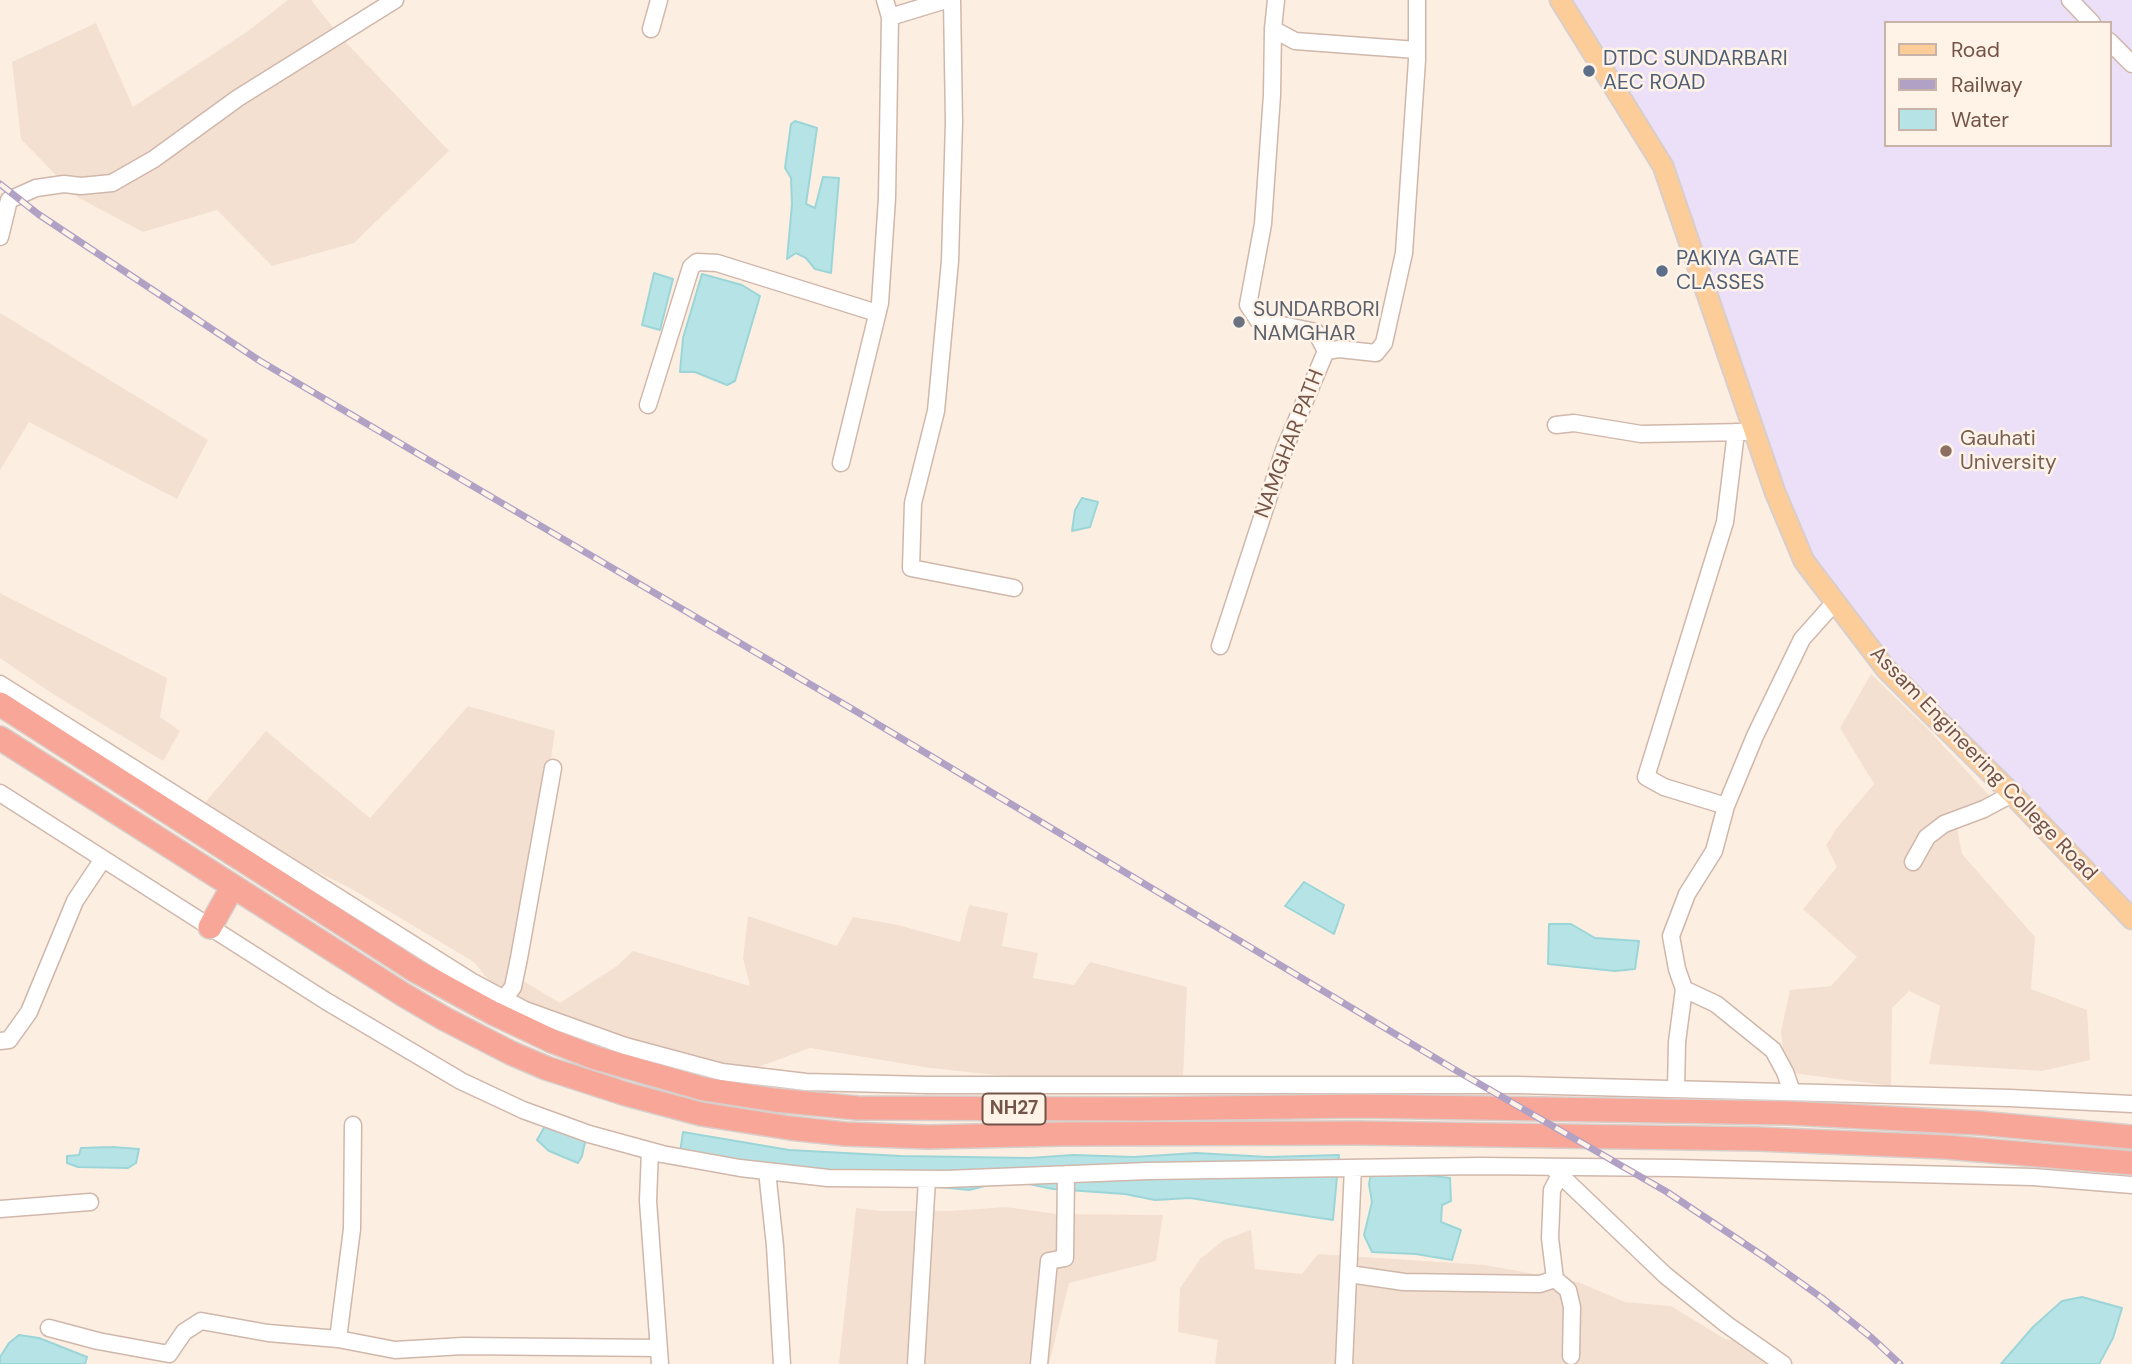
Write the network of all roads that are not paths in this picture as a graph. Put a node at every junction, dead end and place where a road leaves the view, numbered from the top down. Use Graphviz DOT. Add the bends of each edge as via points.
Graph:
graph roads {
  1 [pos="395,0"];
  2 [pos="659,0"];
  3 [pos="885,0"];
  4 [pos="946,0"];
  5 [pos="952,0"];
  6 [pos="1276,0"];
  7 [pos="1418,0"];
  8 [pos="1560,0"];
  9 [pos="2070,0"];
  10 [pos="890,17"];
  11 [pos="2090,21"];
  12 [pos="652,29"];
  13 [pos="1273,29"];
  14 [pos="2111,43"];
  15 [pos="1417,50"];
  16 [pos="2132,64"];
  17 [pos="0,237"];
  18 [pos="877,313"];
  19 [pos="1326,351"];
  20 [pos="649,405"];
  21 [pos="1556,425"];
  22 [pos="1745,432"];
  23 [pos="841,463"];
  24 [pos="1014,588"];
  25 [pos="1835,602"];
  26 [pos="1220,646"];
  27 [pos="0,684"];
  28 [pos="0,704"];
  29 [pos="0,738"];
  30 [pos="553,768"];
  31 [pos="0,793"];
  32 [pos="2012,794"];
  33 [pos="1726,806"];
  34 [pos="103,859"];
  35 [pos="1913,862"];
  36 [pos="233,887"];
  37 [pos="2132,919"];
  38 [pos="210,927"];
  39 [pos="1684,989"];
  40 [pos="505,999"];
  41 [pos="0,1041"];
  42 [pos="1676,1089"];
  43 [pos="1792,1092"];
  44 [pos="2132,1104"];
  45 [pos="353,1125"];
  46 [pos="2132,1136"];
  47 [pos="650,1151"];
  48 [pos="2132,1163"];
  49 [pos="1353,1168"];
  50 [pos="768,1171"];
  51 [pos="1556,1171"];
  52 [pos="1066,1174"];
  53 [pos="927,1179"];
  54 [pos="2132,1185"];
  55 [pos="90,1202"];
  56 [pos="0,1209"];
  57 [pos="1349,1274"];
  58 [pos="1555,1279"];
  59 [pos="49,1328"];
  60 [pos="338,1339"];
  61 [pos="543,1347"];
  62 [pos="660,1356"];
  63 [pos="1571,1356"];
  64 [pos="541,1364"];
  65 [pos="782,1364"];
  66 [pos="916,1364"];
  67 [pos="1039,1364"];
  68 [pos="1343,1364"];
  69 [pos="1784,1364"];
  1 -- 17 [label="street" via="112,183 36,188 9,200"];
  2 -- 12 [label="street"];
  3 -- 10 [label="street"];
  4 -- 10 [label="street"];
  5 -- 24 [label="street" via="950,261 936,411 913,503 911,568"];
  6 -- 13 [label="street"];
  7 -- 15 [label="street, NAMGHAR PATH"];
  8 -- 22 [label="main road, Assam Engineering College Road" via="1663,166"];
  9 -- 11 [label="street"];
  10 -- 18 [label="street" via="887,198"];
  13 -- 15 [label="street" via="1295,41"];
  13 -- 19 [label="street" via="1263,224 1248,306 1258,320 1316,332"];
  14 -- 16 [label="street"];
  15 -- 19 [label="street, NAMGHAR PATH" via="1404,253 1384,343 1376,353"];
  18 -- 20 [label="street" via="716,263 697,262 691,267"];
  18 -- 23 [label="street"];
  19 -- 26 [label="street, NAMGHAR PATH" via="1284,450"];
  21 -- 22 [label="street" via="1641,434"];
  22 -- 25 [label="main road, Assam Engineering College Road" via="1804,561"];
  22 -- 33 [label="street" via="1725,522 1646,777 1664,788"];
  25 -- 32 [label="main road, Assam Engineering College Road" via="1886,669"];
  25 -- 33 [label="street" via="1802,639"];
  27 -- 40 [label="street" via="427,955"];
  28 -- 46 [label="highway, NH27" via="416,971 552,1041 704,1089 857,1108 1359,1106 1789,1113"];
  29 -- 36 [label="highway, NH27"];
  30 -- 40 [label="street" via="513,987"];
  31 -- 34 [label="street"];
  32 -- 35 [label="street" via="1944,824 1927,837"];
  32 -- 37 [label="main road, Assam Engineering College Road"];
  33 -- 39 [label="street" via="1714,851 1687,894 1671,936"];
  34 -- 38 [label="street"];
  34 -- 41 [label="street" via="75,901 29,1012 9,1040"];
  36 -- 38 [label="highway"];
  36 -- 48 [label="highway, NH27" via="404,996 511,1054 626,1094 749,1123 928,1137 1359,1133 1758,1139"];
  38 -- 47 [label="street" via="461,1082 523,1110"];
  39 -- 42 [label="street"];
  39 -- 43 [label="street" via="1716,1004 1773,1050"];
  40 -- 42 [label="street" via="625,1046 722,1072 806,1082"];
  42 -- 43 [label="street"];
  43 -- 44 [label="street"];
  45 -- 60 [label="street" via="352,1230"];
  47 -- 50 [label="street"];
  47 -- 62 [label="street" via="648,1200"];
  49 -- 51 [label="street"];
  49 -- 52 [label="street"];
  49 -- 57 [label="street"];
  50 -- 53 [label="street" via="828,1178"];
  50 -- 65 [label="street"];
  51 -- 54 [label="street" via="1676,1168 2033,1177"];
  51 -- 58 [label="street" via="1550,1238"];
  51 -- 69 [label="street" via="1665,1275"];
  52 -- 53 [label="street"];
  52 -- 67 [label="street" via="1065,1258 1049,1261"];
  53 -- 66 [label="street"];
  55 -- 56 [label="street"];
  57 -- 58 [label="street" via="1404,1282 1540,1284"];
  57 -- 68 [label="street"];
  58 -- 63 [label="street" via="1568,1290 1572,1307"];
  59 -- 60 [label="street" via="169,1354 184,1332 201,1321"];
  60 -- 61 [label="street" via="395,1350"];
  61 -- 62 [label="street"];
  61 -- 64 [label="street"];
}
